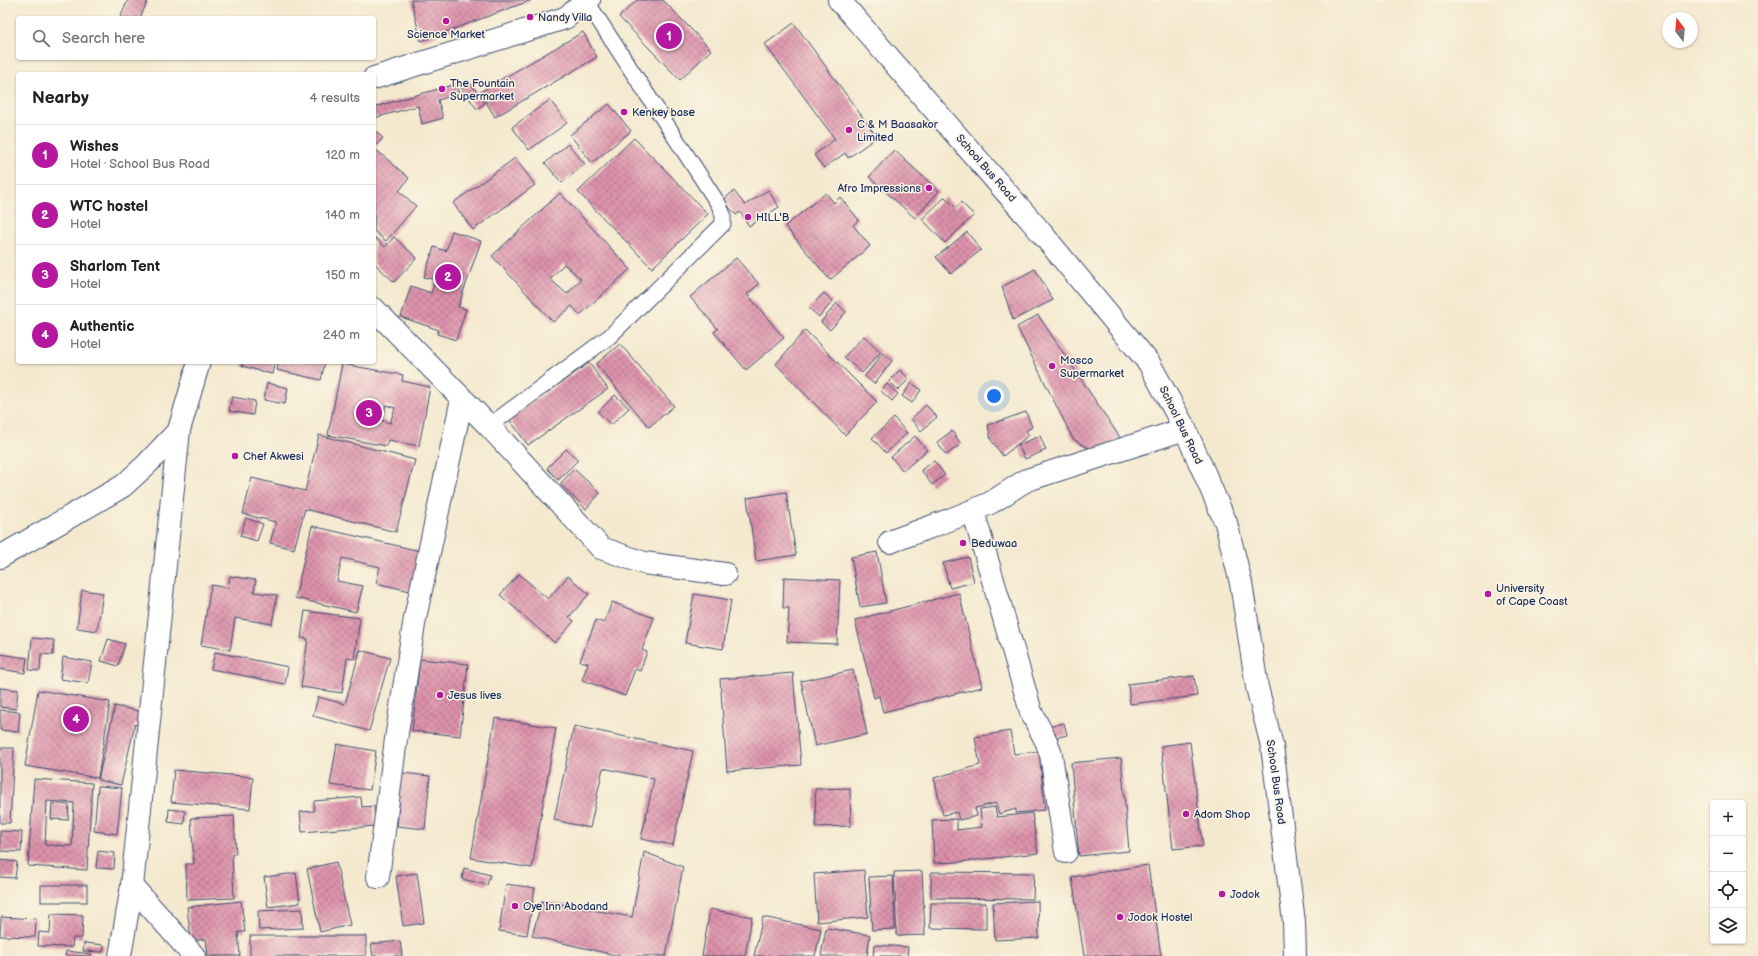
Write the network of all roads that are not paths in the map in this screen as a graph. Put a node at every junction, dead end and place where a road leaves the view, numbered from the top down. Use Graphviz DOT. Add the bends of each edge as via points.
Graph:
graph roads {
  1 [pos="839,0"];
  2 [pos="588,1"];
  3 [pos="376,77"];
  4 [pos="376,311"];
  5 [pos="198,364"];
  6 [pos="462,399"];
  7 [pos="489,426"];
  8 [pos="1185,429"];
  9 [pos="178,430"];
  10 [pos="973,511"];
  11 [pos="890,542"];
  12 [pos="0,557"];
  13 [pos="725,574"];
  14 [pos="1066,852"];
  15 [pos="378,877"];
  16 [pos="132,886"];
  17 [pos="120,956"];
  18 [pos="194,956"];
  19 [pos="1295,956"];
  1 -- 8 [label="street, School Bus Road" via="1039,230 1149,363"];
  2 -- 3 [label="street" via="565,18"];
  2 -- 7 [label="lane" via="719,205 723,224 610,336"];
  4 -- 6 [label="street"];
  5 -- 9 [label="street"];
  6 -- 7 [label="street"];
  6 -- 15 [label="street" via="415,618"];
  7 -- 13 [label="street" via="601,548 644,563"];
  8 -- 10 [label="street" via="1027,480 993,502"];
  8 -- 19 [label="street, School Bus Road" via="1226,523 1241,584 1255,679 1272,746 1294,922"];
  9 -- 12 [label="street" via="123,486"];
  9 -- 16 [label="street"];
  10 -- 11 [label="street"];
  10 -- 14 [label="street" via="1031,712 1051,754"];
  16 -- 17 [label="street"];
  16 -- 18 [label="street"];
}
